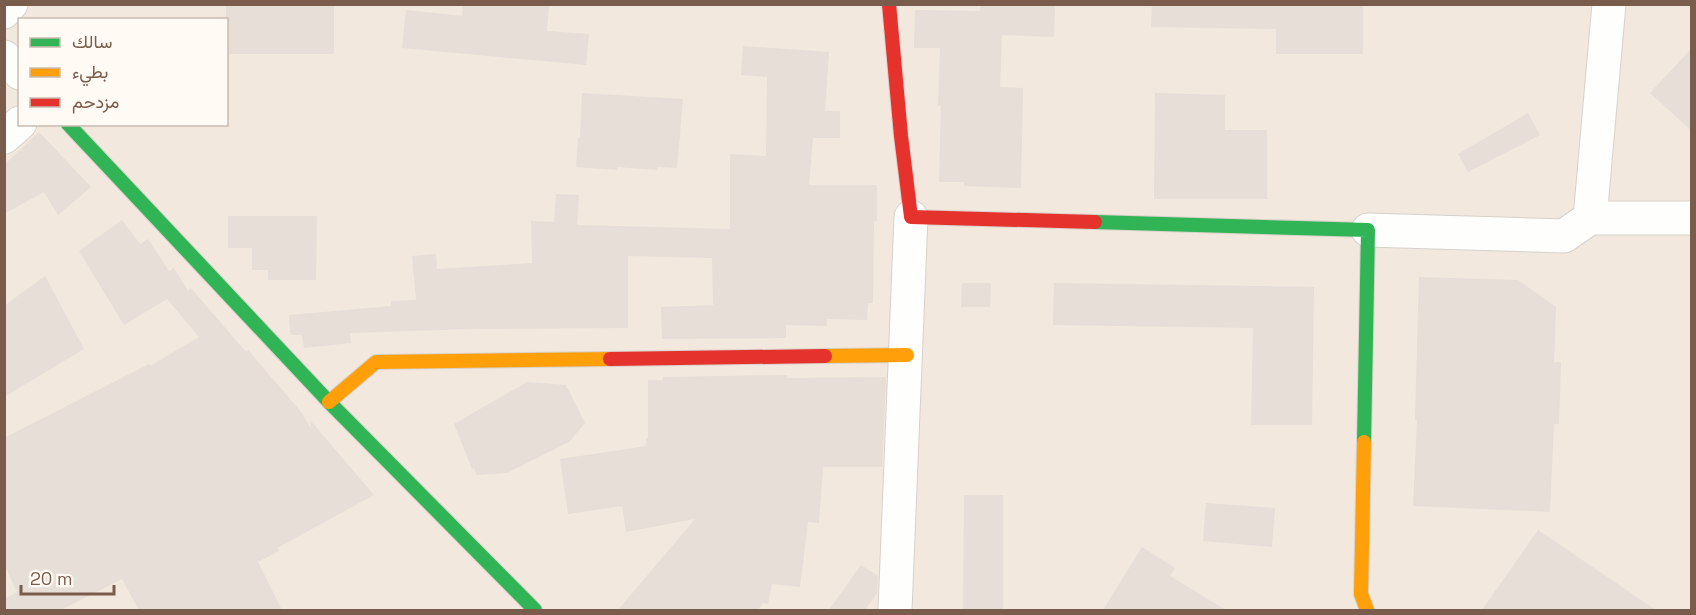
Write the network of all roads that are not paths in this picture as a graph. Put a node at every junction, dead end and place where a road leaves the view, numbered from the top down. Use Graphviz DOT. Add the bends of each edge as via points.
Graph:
graph roads {
  1 [pos="11,4"];
  2 [pos="889,4"];
  3 [pos="1610,4"];
  4 [pos="4,12"];
  5 [pos="4,57"];
  6 [pos="18,71"];
  7 [pos="18,125"];
  8 [pos="70,126"];
  9 [pos="4,137"];
  10 [pos="911,217"];
  11 [pos="1590,218"];
  12 [pos="1692,218"];
  13 [pos="1368,230"];
  14 [pos="907,355"];
  15 [pos="329,402"];
  16 [pos="535,610"];
  17 [pos="895,610"];
  18 [pos="1367,610"];
  1 -- 4 [label="street"];
  2 -- 10 [label="street"];
  3 -- 11 [label="street"];
  5 -- 6 [label="street"];
  7 -- 9 [label="street"];
  8 -- 15 [label="street"];
  10 -- 13 [label="street"];
  10 -- 14 [label="street"];
  11 -- 12 [label="street"];
  11 -- 13 [label="street" via="1564,236"];
  13 -- 18 [label="street" via="1361,594"];
  14 -- 15 [label="street" via="376,362"];
  14 -- 17 [label="street"];
  15 -- 16 [label="street"];
}
